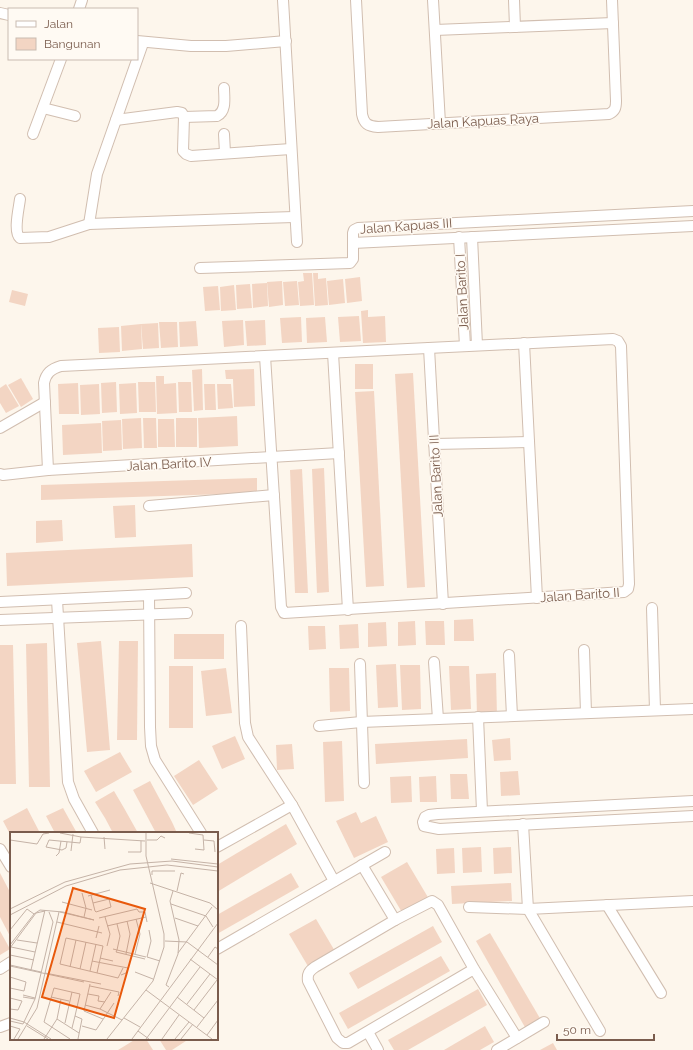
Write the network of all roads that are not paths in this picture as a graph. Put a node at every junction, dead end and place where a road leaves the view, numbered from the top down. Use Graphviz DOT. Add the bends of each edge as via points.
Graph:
graph roads {
  1 [pos="283,0"];
  2 [pos="356,0"];
  3 [pos="433,0"];
  4 [pos="514,0"];
  5 [pos="612,0"];
  6 [pos="613,24"];
  7 [pos="515,27"];
  8 [pos="435,30"];
  9 [pos="286,41"];
  10 [pos="140,42"];
  11 [pos="61,60"];
  12 [pos="134,60"];
  13 [pos="224,88"];
  14 [pos="43,108"];
  15 [pos="75,116"];
  16 [pos="184,117"];
  17 [pos="116,120"];
  18 [pos="440,123"];
  19 [pos="33,134"];
  20 [pos="224,134"];
  21 [pos="291,149"];
  22 [pos="225,153"];
  23 [pos="20,199"];
  24 [pos="693,211"];
  25 [pos="294,217"];
  26 [pos="89,224"];
  27 [pos="693,226"];
  28 [pos="472,237"];
  29 [pos="459,238"];
  30 [pos="297,242"];
  31 [pos="353,243"];
  32 [pos="200,268"];
  33 [pos="524,343"];
  34 [pos="465,346"];
  35 [pos="477,346"];
  36 [pos="429,348"];
  37 [pos="333,353"];
  38 [pos="265,356"];
  39 [pos="45,402"];
  40 [pos="0,428"];
  41 [pos="529,442"];
  42 [pos="434,444"];
  43 [pos="339,453"];
  44 [pos="271,458"];
  45 [pos="48,470"];
  46 [pos="0,474"];
  47 [pos="274,495"];
  48 [pos="149,506"];
  49 [pos="186,593"];
  50 [pos="149,595"];
  51 [pos="537,598"];
  52 [pos="57,600"];
  53 [pos="0,602"];
  54 [pos="443,604"];
  55 [pos="652,608"];
  56 [pos="348,610"];
  57 [pos="187,614"];
  58 [pos="149,615"];
  59 [pos="58,618"];
  60 [pos="0,620"];
  61 [pos="241,626"];
  62 [pos="584,650"];
  63 [pos="509,655"];
  64 [pos="434,662"];
  65 [pos="360,664"];
  66 [pos="693,709"];
  67 [pos="655,710"];
  68 [pos="586,713"];
  69 [pos="512,716"];
  70 [pos="478,717"];
  71 [pos="438,719"];
  72 [pos="361,722"];
  73 [pos="319,726"];
  74 [pos="364,783"];
  75 [pos="693,801"];
  76 [pos="634,804"];
  77 [pos="292,805"];
  78 [pos="482,811"];
  79 [pos="693,816"];
  80 [pos="636,819"];
  81 [pos="523,824"];
  82 [pos="92,832"];
  83 [pos="200,832"];
  84 [pos="218,846"];
  85 [pos="0,849"];
  86 [pos="385,852"];
  87 [pos="10,865"];
  88 [pos="362,865"];
  89 [pos="334,881"];
  90 [pos="692,903"];
  91 [pos="607,905"];
  92 [pos="470,907"];
  93 [pos="528,909"];
  94 [pos="395,920"];
  95 [pos="218,948"];
  96 [pos="10,963"];
  97 [pos="0,968"];
  98 [pos="474,969"];
  99 [pos="661,993"];
  100 [pos="544,1022"];
  101 [pos="10,1023"];
  102 [pos="0,1027"];
  103 [pos="600,1031"];
  104 [pos="368,1032"];
  105 [pos="517,1038"];
  106 [pos="378,1050"];
  107 [pos="497,1050"];
  1 -- 9 [label="street"];
  2 -- 18 [label="street, Jalan Kapuas Raya" via="364,121 369,126 378,127"];
  3 -- 8 [label="street"];
  4 -- 7 [label="street"];
  5 -- 6 [label="street, Jalan Kapuas Raya"];
  6 -- 7 [label="street"];
  6 -- 18 [label="street, Jalan Kapuas Raya" via="616,107 609,114"];
  7 -- 8 [label="street"];
  8 -- 18 [label="street"];
  9 -- 10 [label="street" via="219,46"];
  9 -- 21 [label="street"];
  11 -- 14 [label="street"];
  12 -- 17 [label="street"];
  13 -- 16 [label="street" via="224,110 221,114"];
  14 -- 15 [label="street"];
  14 -- 19 [label="street"];
  16 -- 17 [label="street" via="182,113 177,112"];
  16 -- 22 [label="street" via="183,151 186,154 191,156"];
  17 -- 26 [label="street" via="97,174"];
  20 -- 22 [label="street"];
  21 -- 22 [label="street"];
  21 -- 25 [label="street"];
  23 -- 26 [label="street" via="16,230 20,238 49,237"];
  24 -- 31 [label="street, Jalan Kapuas III" via="358,228 352,232"];
  25 -- 26 [label="street"];
  25 -- 30 [label="street"];
  27 -- 28 [label="street, Jalan Kapuas III"];
  28 -- 29 [label="street, Jalan Kapuas III"];
  28 -- 35 [label="street, Jalan Barito I"];
  29 -- 31 [label="street, Jalan Kapuas III"];
  29 -- 34 [label="street, Jalan Barito I"];
  31 -- 32 [label="street" via="353,259 350,263"];
  33 -- 35 [label="street"];
  33 -- 41 [label="street"];
  33 -- 51 [label="street, Jalan Barito II" via="613,339 621,346 628,589 624,592"];
  34 -- 35 [label="street"];
  34 -- 36 [label="street"];
  36 -- 37 [label="street"];
  36 -- 42 [label="street, Jalan Barito III"];
  37 -- 38 [label="street"];
  37 -- 43 [label="street"];
  38 -- 39 [label="street" via="61,366 54,368 45,377"];
  38 -- 44 [label="street"];
  39 -- 40 [label="street"];
  39 -- 45 [label="street"];
  41 -- 42 [label="street"];
  41 -- 51 [label="street"];
  42 -- 54 [label="street, Jalan Barito III"];
  43 -- 44 [label="street, Jalan Barito IV"];
  43 -- 56 [label="street"];
  44 -- 45 [label="street, Jalan Barito IV"];
  44 -- 47 [label="street"];
  45 -- 46 [label="street, Jalan Barito IV"];
  47 -- 48 [label="street"];
  47 -- 56 [label="street, Jalan Barito II" via="283,612 287,614"];
  49 -- 50 [label="street"];
  50 -- 52 [label="street"];
  50 -- 58 [label="street"];
  51 -- 54 [label="street, Jalan Barito II"];
  52 -- 53 [label="street"];
  52 -- 59 [label="street"];
  54 -- 56 [label="street, Jalan Barito II"];
  55 -- 67 [label="street"];
  57 -- 58 [label="street"];
  58 -- 59 [label="street"];
  58 -- 83 [label="street" via="151,746 155,760"];
  59 -- 60 [label="street"];
  59 -- 82 [label="street" via="68,782 74,799"];
  61 -- 77 [label="street" via="246,731"];
  62 -- 68 [label="street"];
  63 -- 69 [label="street"];
  64 -- 71 [label="street"];
  65 -- 72 [label="street"];
  66 -- 67 [label="street"];
  67 -- 68 [label="street"];
  68 -- 69 [label="street"];
  69 -- 70 [label="street"];
  70 -- 71 [label="street"];
  70 -- 78 [label="street"];
  71 -- 72 [label="street"];
  72 -- 73 [label="street"];
  72 -- 74 [label="street"];
  75 -- 76 [label="street"];
  76 -- 78 [label="street"];
  76 -- 80 [label="street"];
  77 -- 84 [label="street"];
  77 -- 89 [label="street"];
  78 -- 81 [label="street" via="429,815 423,822 424,826 439,829"];
  79 -- 80 [label="street"];
  80 -- 81 [label="street"];
  81 -- 93 [label="street"];
  85 -- 87 [label="street"];
  86 -- 88 [label="street"];
  88 -- 89 [label="street"];
  88 -- 94 [label="street"];
  89 -- 95 [label="street"];
  90 -- 91 [label="street"];
  91 -- 93 [label="street"];
  91 -- 99 [label="street"];
  92 -- 93 [label="street"];
  93 -- 103 [label="street"];
  94 -- 98 [label="street" via="432,901 438,905"];
  94 -- 104 [label="street" via="315,967 307,976 339,1041 348,1043"];
  96 -- 97 [label="street"];
  98 -- 104 [label="street"];
  98 -- 105 [label="street"];
  100 -- 105 [label="street"];
  101 -- 102 [label="street"];
  104 -- 106 [label="street"];
  105 -- 107 [label="street"];
}
